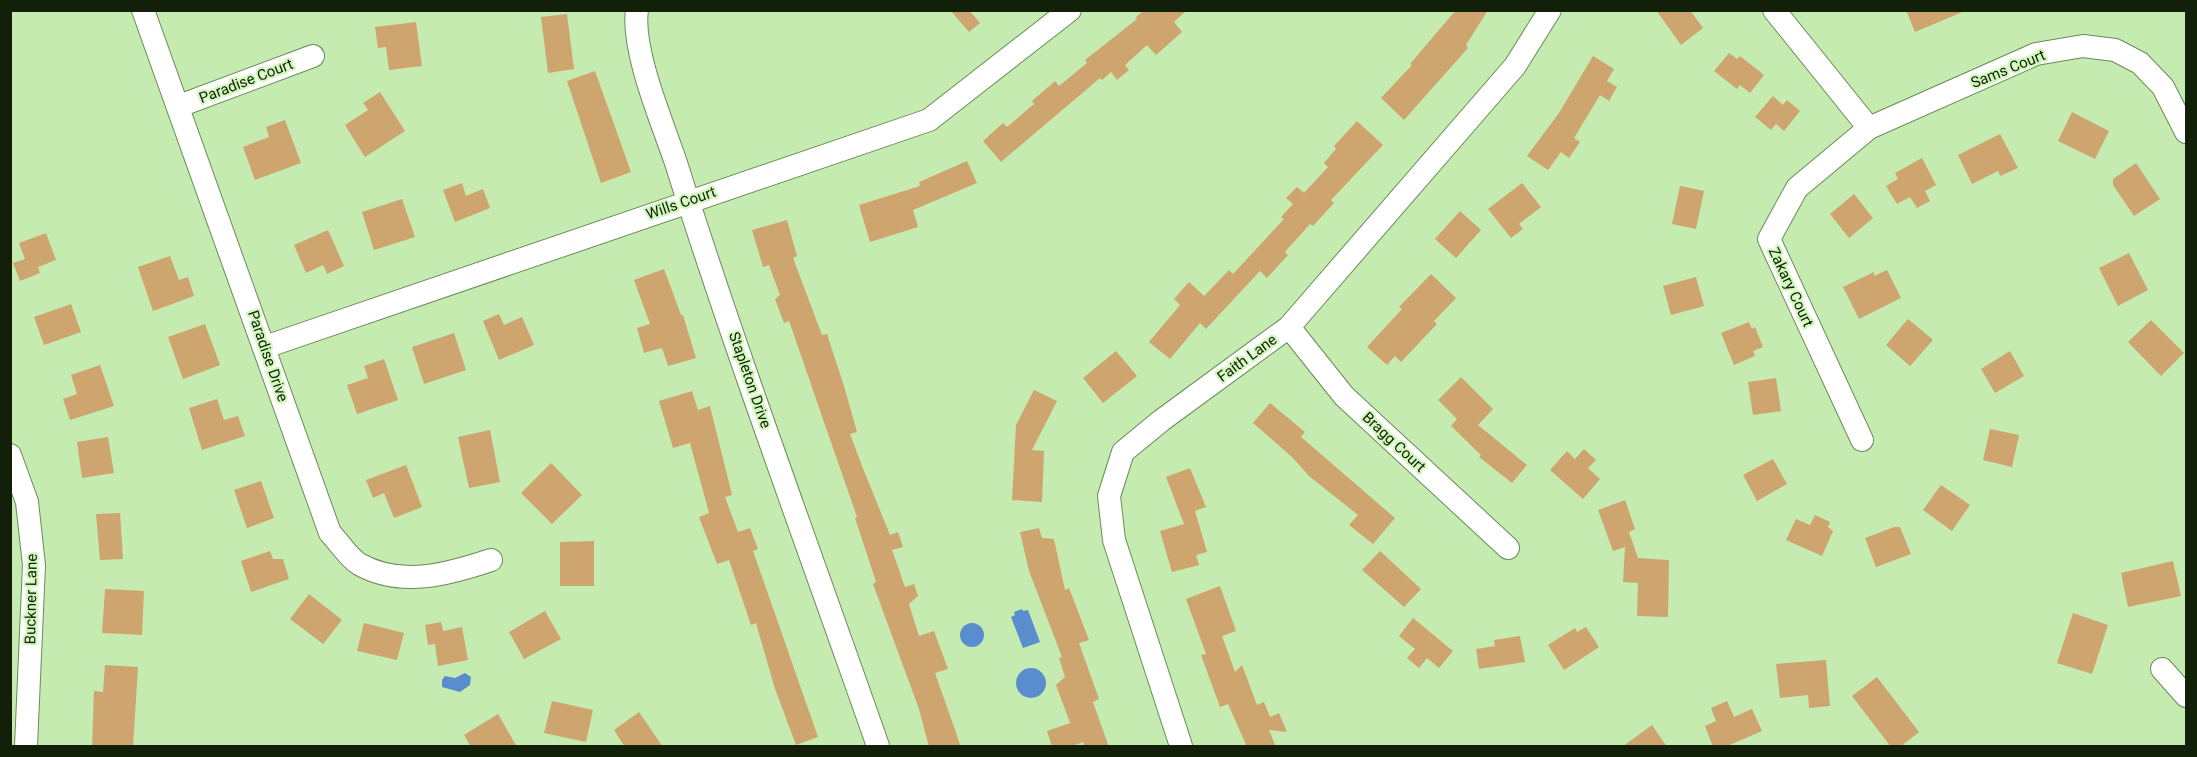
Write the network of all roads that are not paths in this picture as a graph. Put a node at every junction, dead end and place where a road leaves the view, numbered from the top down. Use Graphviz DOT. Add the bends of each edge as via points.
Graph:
graph roads {
  1 [pos="143,10"];
  2 [pos="638,10"];
  3 [pos="1070,10"];
  4 [pos="1550,10"];
  5 [pos="1774,10"];
  6 [pos="313,56"];
  7 [pos="179,106"];
  8 [pos="1869,128"];
  9 [pos="2187,132"];
  10 [pos="688,201"];
  11 [pos="1289,327"];
  12 [pos="265,347"];
  13 [pos="1862,440"];
  14 [pos="10,455"];
  15 [pos="1508,548"];
  16 [pos="491,560"];
  17 [pos="2162,669"];
  18 [pos="2187,696"];
  19 [pos="26,747"];
  20 [pos="878,747"];
  21 [pos="1181,747"];
  1 -- 7 [label="street, Paradise Drive"];
  2 -- 10 [label="street, Stapleton Drive" via="642,55"];
  3 -- 10 [label="street, Wills Court" via="929,120"];
  4 -- 11 [label="street, Faith Lane" via="1515,66"];
  5 -- 8 [label="street"];
  6 -- 7 [label="street, Paradise Court"];
  7 -- 12 [label="street, Paradise Drive"];
  8 -- 9 [label="street, Sams Court" via="2036,54 2083,46 2115,50 2140,63 2163,87"];
  8 -- 13 [label="street, Zakary Court" via="1797,188 1769,238"];
  10 -- 12 [label="street, Wills Court"];
  10 -- 20 [label="street, Stapleton Drive"];
  11 -- 15 [label="street, Bragg Court" via="1344,396"];
  11 -- 21 [label="street, Faith Lane" via="1123,452 1109,495 1114,540"];
  12 -- 16 [label="street, Paradise Drive" via="330,533 358,563 387,575 416,577 449,574"];
  14 -- 19 [label="street, Buckner Lane" via="27,502 34,565"];
  17 -- 18 [label="street"];
}
